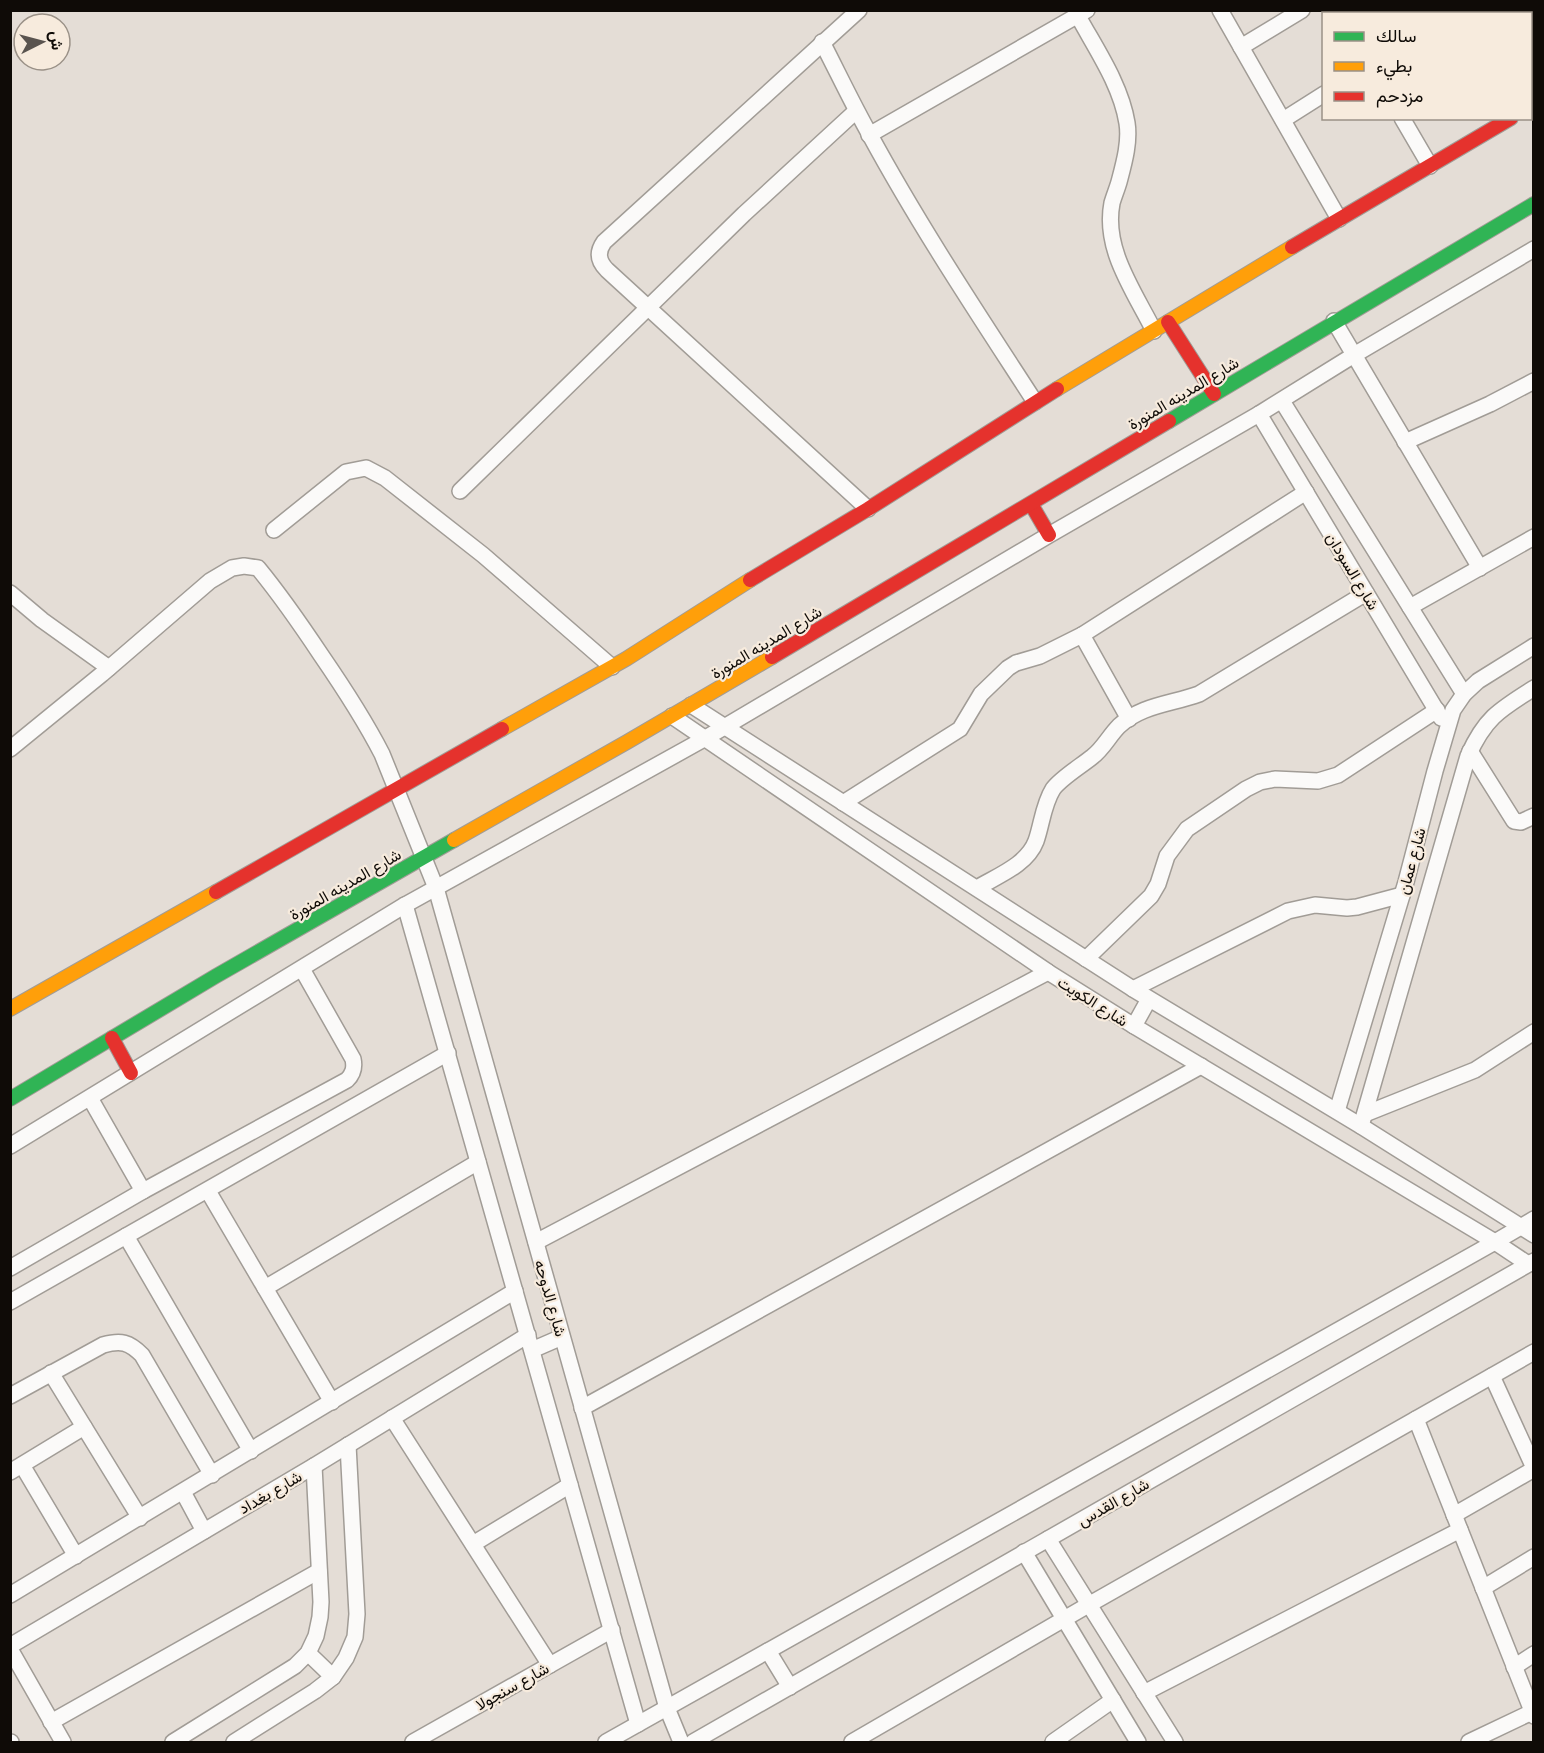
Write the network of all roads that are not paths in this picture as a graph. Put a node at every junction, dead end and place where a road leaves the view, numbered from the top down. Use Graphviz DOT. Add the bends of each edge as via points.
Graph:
graph roads {
  1 [pos="859,10"];
  2 [pos="1220,10"];
  3 [pos="1302,10"];
  4 [pos="1082,13"];
  5 [pos="822,42"];
  6 [pos="1241,47"];
  7 [pos="1322,95"];
  8 [pos="856,111"];
  9 [pos="1283,120"];
  10 [pos="1403,120"];
  11 [pos="1508,120"];
  12 [pos="869,135"];
  13 [pos="1430,166"];
  14 [pos="1533,204"];
  15 [pos="1339,219"];
  16 [pos="1533,249"];
  17 [pos="649,308"];
  18 [pos="1334,321"];
  19 [pos="1168,322"];
  20 [pos="1154,331"];
  21 [pos="1354,355"];
  22 [pos="1533,381"];
  23 [pos="1214,394"];
  24 [pos="1282,400"];
  25 [pos="1035,402"];
  26 [pos="1259,414"];
  27 [pos="1405,442"];
  28 [pos="460,491"];
  29 [pos="1306,492"];
  30 [pos="1031,504"];
  31 [pos="868,508"];
  32 [pos="274,530"];
  33 [pos="1049,535"];
  34 [pos="1533,537"];
  35 [pos="1480,568"];
  36 [pos="10,593"];
  37 [pos="1366,593"];
  38 [pos="1410,607"];
  39 [pos="1082,634"];
  40 [pos="1533,646"];
  41 [pos="612,667"];
  42 [pos="109,668"];
  43 [pos="1533,688"];
  44 [pos="1464,694"];
  45 [pos="691,705"];
  46 [pos="1437,710"];
  47 [pos="672,716"];
  48 [pos="1129,718"];
  49 [pos="724,727"];
  50 [pos="1447,728"];
  51 [pos="704,738"];
  52 [pos="10,749"];
  53 [pos="1470,752"];
  54 [pos="1435,771"];
  55 [pos="1462,777"];
  56 [pos="396,790"];
  57 [pos="843,803"];
  58 [pos="1533,816"];
  59 [pos="424,857"];
  60 [pos="436,888"];
  61 [pos="976,888"];
  62 [pos="1402,895"];
  63 [pos="405,905"];
  64 [pos="1086,959"];
  65 [pos="302,969"];
  66 [pos="1048,972"];
  67 [pos="1133,989"];
  68 [pos="1149,999"];
  69 [pos="10,1009"];
  70 [pos="1134,1026"];
  71 [pos="1533,1032"];
  72 [pos="112,1038"];
  73 [pos="448,1053"];
  74 [pos="1201,1066"];
  75 [pos="131,1073"];
  76 [pos="90,1098"];
  77 [pos="10,1100"];
  78 [pos="1337,1112"];
  79 [pos="1363,1120"];
  80 [pos="10,1146"];
  81 [pos="478,1162"];
  82 [pos="143,1191"];
  83 [pos="208,1191"];
  84 [pos="1527,1223"];
  85 [pos="126,1236"];
  86 [pos="1533,1236"];
  87 [pos="536,1242"];
  88 [pos="1495,1242"];
  89 [pos="1531,1262"];
  90 [pos="10,1268"];
  91 [pos="265,1288"];
  92 [pos="515,1291"];
  93 [pos="10,1302"];
  94 [pos="562,1337"];
  95 [pos="530,1342"];
  96 [pos="1533,1352"];
  97 [pos="51,1373"];
  98 [pos="1492,1376"];
  99 [pos="10,1396"];
  100 [pos="332,1401"];
  101 [pos="582,1408"];
  102 [pos="392,1418"];
  103 [pos="1416,1419"];
  104 [pos="84,1427"];
  105 [pos="348,1445"];
  106 [pos="251,1451"];
  107 [pos="314,1466"];
  108 [pos="16,1469"];
  109 [pos="1533,1469"];
  110 [pos="212,1474"];
  111 [pos="570,1485"];
  112 [pos="183,1492"];
  113 [pos="1454,1515"];
  114 [pos="140,1518"];
  115 [pos="1460,1530"];
  116 [pos="204,1531"];
  117 [pos="1048,1539"];
  118 [pos="473,1544"];
  119 [pos="1024,1552"];
  120 [pos="76,1556"];
  121 [pos="1533,1557"];
  122 [pos="320,1571"];
  123 [pos="1483,1587"];
  124 [pos="10,1595"];
  125 [pos="1090,1605"];
  126 [pos="1064,1619"];
  127 [pos="612,1630"];
  128 [pos="10,1648"];
  129 [pos="768,1651"];
  130 [pos="308,1653"];
  131 [pos="1533,1654"];
  132 [pos="550,1665"];
  133 [pos="1514,1667"];
  134 [pos="333,1677"];
  135 [pos="790,1687"];
  136 [pos="1144,1693"];
  137 [pos="1113,1700"];
  138 [pos="667,1708"];
  139 [pos="1533,1714"];
  140 [pos="51,1722"];
  141 [pos="638,1724"];
  142 [pos="63,1743"];
  143 [pos="174,1743"];
  144 [pos="234,1743"];
  145 [pos="413,1743"];
  146 [pos="606,1743"];
  147 [pos="681,1743"];
  148 [pos="693,1743"];
  149 [pos="852,1743"];
  150 [pos="1053,1743"];
  151 [pos="1138,1743"];
  152 [pos="1175,1743"];
  153 [pos="1469,1743"];
  1 -- 5 [label="street"];
  2 -- 6 [label="street"];
  3 -- 6 [label="street"];
  4 -- 12 [label="street"];
  4 -- 20 [label="street" via="1122,100 1128,125 1127,152 1112,202 1112,241"];
  5 -- 8 [label="street"];
  5 -- 17 [label="street" via="604,242 599,256 601,264"];
  6 -- 9 [label="street"];
  7 -- 9 [label="street"];
  8 -- 12 [label="street"];
  8 -- 17 [label="street"];
  9 -- 15 [label="street"];
  10 -- 13 [label="street"];
  11 -- 13 [label="main road"];
  12 -- 25 [label="street"];
  13 -- 15 [label="main road"];
  14 -- 18 [label="main road, شارع المدينه المنورة"];
  15 -- 19 [label="main road"];
  16 -- 21 [label="street"];
  17 -- 28 [label="street"];
  17 -- 31 [label="street"];
  18 -- 21 [label="street"];
  18 -- 23 [label="main road, شارع المدينه المنورة"];
  19 -- 20 [label="main road"];
  19 -- 23 [label="main road"];
  20 -- 25 [label="main road"];
  21 -- 24 [label="street"];
  21 -- 27 [label="street"];
  22 -- 27 [label="street"];
  23 -- 30 [label="main road, شارع المدينه المنورة"];
  24 -- 26 [label="street"];
  24 -- 38 [label="street, شارع السودان"];
  25 -- 31 [label="main road"];
  26 -- 29 [label="street, شارع السودان"];
  26 -- 33 [label="street"];
  27 -- 35 [label="street"];
  29 -- 37 [label="street, شارع السودان"];
  29 -- 39 [label="street"];
  30 -- 33 [label="main road"];
  30 -- 45 [label="main road, شارع المدينه المنورة"];
  31 -- 41 [label="main road"];
  32 -- 41 [label="street" via="346,472 366,468 385,478 483,555"];
  33 -- 49 [label="street"];
  34 -- 35 [label="street"];
  35 -- 38 [label="street"];
  36 -- 42 [label="street"];
  37 -- 46 [label="street, شارع السودان"];
  37 -- 48 [label="street" via="1199,694 1157,705"];
  38 -- 44 [label="street, شارع السودان"];
  39 -- 48 [label="street"];
  39 -- 57 [label="street" via="1008,668 981,694 960,729"];
  40 -- 44 [label="street, شارع عمان"];
  41 -- 56 [label="main road"];
  42 -- 52 [label="street"];
  42 -- 56 [label="street, شارع الدوحه" via="210,581 232,567 258,568 349,695 372,733"];
  43 -- 53 [label="street, شارع عمان" via="1489,719"];
  44 -- 50 [label="street, شارع عمان"];
  45 -- 47 [label="main road, شارع المدينه المنورة"];
  45 -- 49 [label="street, شارع الكويت"];
  46 -- 50 [label="street, شارع السودان"];
  46 -- 64 [label="street" via="1338,775 1318,781 1260,782 1186,829 1167,856 1151,896"];
  47 -- 51 [label="street, شارع الكويت"];
  47 -- 59 [label="main road, شارع المدينه المنورة"];
  48 -- 61 [label="street" via="1096,754 1055,786 1028,855"];
  49 -- 51 [label="street"];
  49 -- 57 [label="street, شارع الكويت"];
  50 -- 54 [label="street, شارع عمان"];
  51 -- 60 [label="street"];
  51 -- 66 [label="street, شارع الكويت"];
  53 -- 55 [label="street, شارع عمان"];
  53 -- 58 [label="street" via="1514,821 1519,823"];
  54 -- 55 [label="street"];
  54 -- 62 [label="street, شارع عمان"];
  55 -- 79 [label="street, شارع عمان"];
  56 -- 59 [label="street, شارع الدوحه"];
  56 -- 69 [label="main road"];
  57 -- 61 [label="street, شارع الكويت"];
  59 -- 60 [label="street, شارع الدوحه"];
  59 -- 72 [label="main road, شارع المدينه المنورة"];
  60 -- 63 [label="street"];
  60 -- 87 [label="street, شارع الدوحه"];
  61 -- 64 [label="street, شارع الكويت"];
  62 -- 67 [label="street" via="1357,907 1315,905 1288,911"];
  62 -- 78 [label="street, شارع عمان"];
  63 -- 65 [label="street"];
  63 -- 73 [label="street, شارع الدوحه"];
  64 -- 67 [label="street, شارع الكويت"];
  65 -- 75 [label="street"];
  65 -- 82 [label="street" via="352,1059 351,1076"];
  66 -- 70 [label="street, شارع الكويت"];
  66 -- 87 [label="street"];
  67 -- 68 [label="street, شارع الكويت"];
  68 -- 70 [label="street"];
  68 -- 78 [label="street, شارع الكويت"];
  70 -- 74 [label="street, شارع الكويت"];
  71 -- 79 [label="street" via="1475,1070"];
  72 -- 75 [label="main road"];
  72 -- 77 [label="main road, شارع المدينه المنورة"];
  73 -- 81 [label="street, شارع الدوحه"];
  73 -- 83 [label="street"];
  74 -- 88 [label="street, شارع الكويت"];
  74 -- 101 [label="street"];
  75 -- 76 [label="street"];
  76 -- 80 [label="street"];
  76 -- 82 [label="street"];
  78 -- 79 [label="street, شارع الكويت"];
  79 -- 84 [label="street, شارع الكويت"];
  81 -- 91 [label="street"];
  81 -- 92 [label="street, شارع الدوحه"];
  82 -- 90 [label="street"];
  83 -- 85 [label="street"];
  83 -- 91 [label="street"];
  84 -- 86 [label="street, شارع الكويت"];
  84 -- 88 [label="street"];
  85 -- 93 [label="street"];
  85 -- 106 [label="street"];
  87 -- 94 [label="street, شارع الدوحه"];
  88 -- 89 [label="street, شارع الكويت"];
  88 -- 129 [label="street"];
  89 -- 117 [label="street, شارع القدس"];
  91 -- 100 [label="street"];
  92 -- 95 [label="street, شارع الدوحه"];
  92 -- 100 [label="street"];
  94 -- 95 [label="street, شارع بغداد"];
  94 -- 101 [label="street, شارع الدوحه"];
  95 -- 102 [label="street, شارع بغداد"];
  95 -- 111 [label="street, شارع الدوحه"];
  96 -- 98 [label="street"];
  97 -- 99 [label="street"];
  97 -- 104 [label="street"];
  97 -- 110 [label="street" via="103,1345 124,1342 134,1347"];
  98 -- 103 [label="street"];
  98 -- 109 [label="street"];
  100 -- 106 [label="street"];
  101 -- 138 [label="street, شارع الدوحه"];
  102 -- 105 [label="street, شارع بغداد"];
  102 -- 118 [label="street"];
  103 -- 113 [label="street"];
  103 -- 125 [label="street"];
  104 -- 108 [label="street"];
  104 -- 114 [label="street"];
  105 -- 107 [label="street, شارع بغداد"];
  105 -- 134 [label="street" via="357,1614 346,1658"];
  106 -- 110 [label="street"];
  107 -- 116 [label="street, شارع بغداد"];
  107 -- 122 [label="street"];
  108 -- 120 [label="street"];
  109 -- 113 [label="street"];
  110 -- 112 [label="street"];
  111 -- 118 [label="street"];
  111 -- 127 [label="street, شارع الدوحه"];
  112 -- 114 [label="street"];
  112 -- 116 [label="street"];
  113 -- 115 [label="street"];
  114 -- 120 [label="street"];
  115 -- 123 [label="street"];
  115 -- 136 [label="street"];
  116 -- 128 [label="street, شارع بغداد"];
  117 -- 119 [label="street, شارع القدس"];
  117 -- 125 [label="street"];
  118 -- 132 [label="street"];
  119 -- 126 [label="street"];
  119 -- 135 [label="street, شارع القدس"];
  120 -- 124 [label="street"];
  121 -- 123 [label="street"];
  122 -- 130 [label="street" via="320,1617"];
  122 -- 140 [label="street"];
  123 -- 133 [label="street"];
  125 -- 126 [label="street"];
  125 -- 136 [label="street"];
  126 -- 137 [label="street"];
  126 -- 149 [label="street"];
  127 -- 132 [label="street, شارع سنجولا"];
  127 -- 141 [label="street, شارع الدوحه"];
  128 -- 140 [label="street"];
  129 -- 135 [label="street"];
  129 -- 138 [label="street"];
  130 -- 134 [label="street"];
  130 -- 143 [label="street" via="295,1666"];
  131 -- 133 [label="street"];
  132 -- 145 [label="street, شارع سنجولا"];
  133 -- 139 [label="street"];
  134 -- 144 [label="street"];
  135 -- 148 [label="street, شارع القدس"];
  136 -- 152 [label="street"];
  137 -- 150 [label="street"];
  137 -- 151 [label="street"];
  138 -- 141 [label="street"];
  138 -- 147 [label="street, شارع الدوحه"];
  139 -- 153 [label="street"];
  140 -- 142 [label="street"];
  141 -- 146 [label="street"];
}
